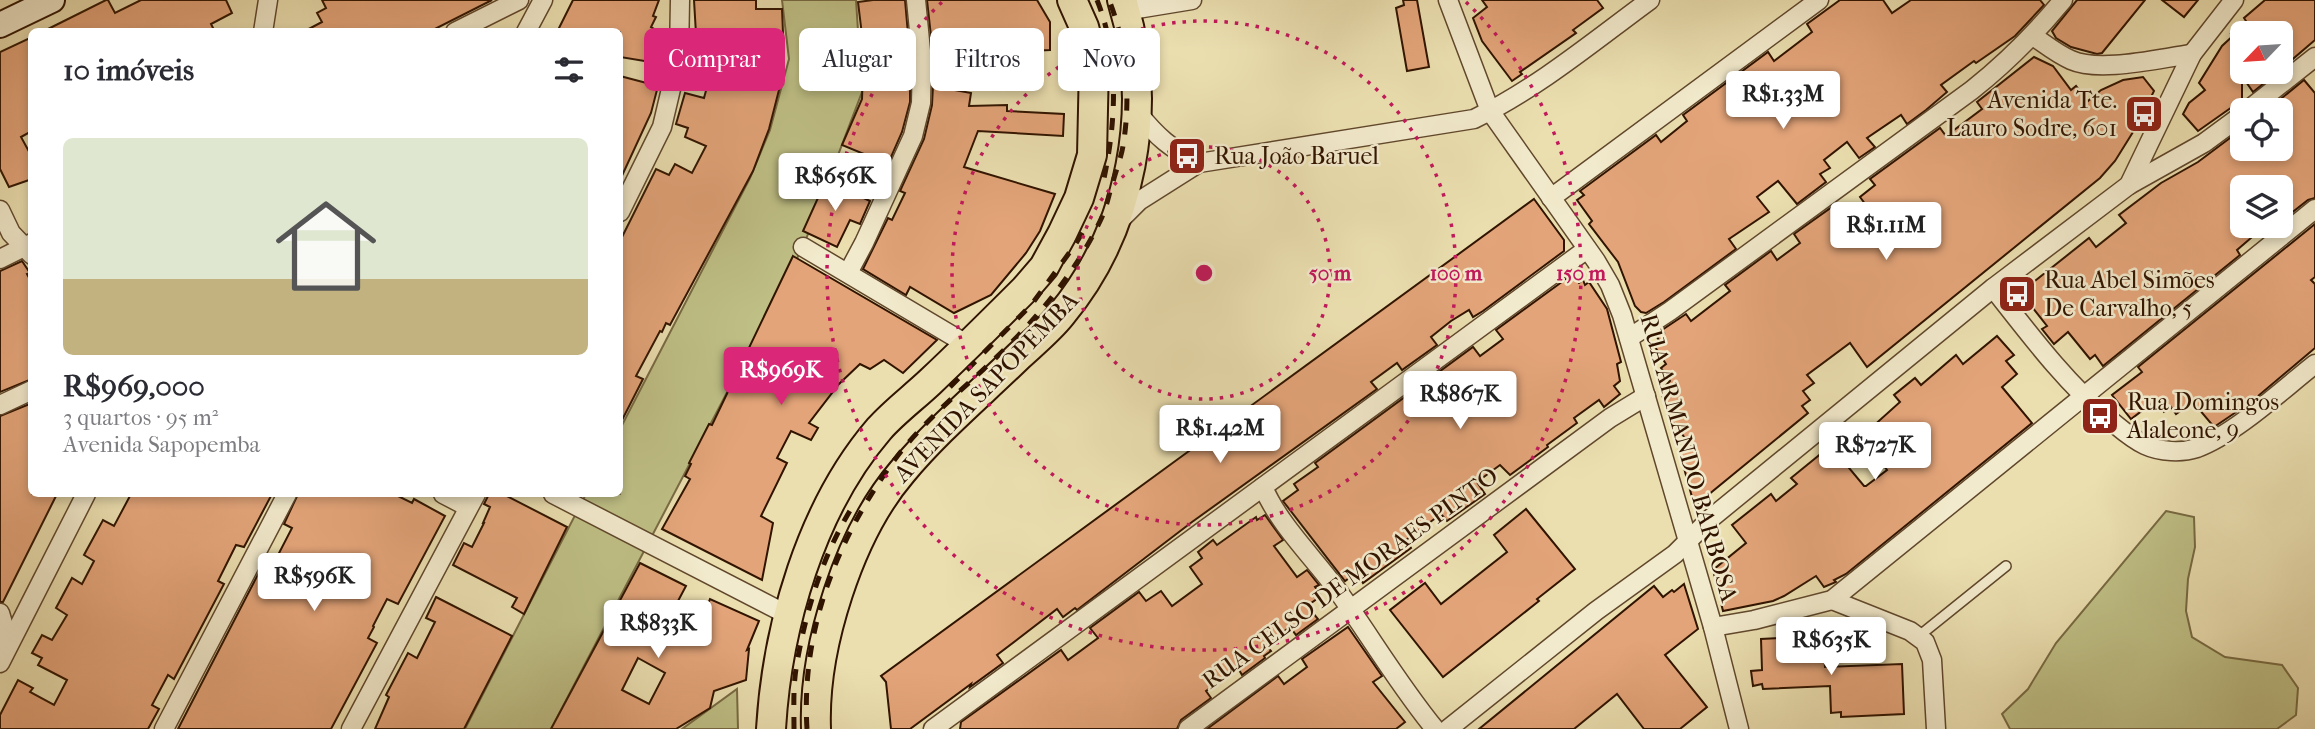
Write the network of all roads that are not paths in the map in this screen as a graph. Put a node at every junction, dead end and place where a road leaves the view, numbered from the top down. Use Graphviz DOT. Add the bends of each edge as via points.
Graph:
graph roads {
  1 [pos="52,0"];
  2 [pos="268,0"];
  3 [pos="519,0"];
  4 [pos="543,0"];
  5 [pos="680,0"];
  6 [pos="916,0"];
  7 [pos="1072,0"];
  8 [pos="1192,0"];
  9 [pos="1448,0"];
  10 [pos="1650,0"];
  11 [pos="1819,0"];
  12 [pos="2063,0"];
  13 [pos="2234,0"];
  14 [pos="1117,4"];
  15 [pos="0,25"];
  16 [pos="263,28"];
  17 [pos="463,28"];
  18 [pos="528,28"];
  19 [pos="1083,28"];
  20 [pos="1097,28"];
  21 [pos="2033,36"];
  22 [pos="2192,54"];
  23 [pos="2315,57"];
  24 [pos="1095,91"];
  25 [pos="2263,98"];
  26 [pos="1490,111"];
  27 [pos="1137,112"];
  28 [pos="2230,124"];
  29 [pos="1199,163"];
  30 [pos="2129,185"];
  31 [pos="1550,198"];
  32 [pos="623,206"];
  33 [pos="2315,209"];
  34 [pos="0,210"];
  35 [pos="1111,231"];
  36 [pos="28,247"];
  37 [pos="803,247"];
  38 [pos="28,248"];
  39 [pos="1587,249"];
  40 [pos="0,258"];
  41 [pos="848,273"];
  42 [pos="1993,288"];
  43 [pos="1629,338"];
  44 [pos="968,345"];
  45 [pos="2315,365"];
  46 [pos="28,392"];
  47 [pos="2083,395"];
  48 [pos="1646,396"];
  49 [pos="0,405"];
  50 [pos="1262,487"];
  51 [pos="84,497"];
  52 [pos="285,497"];
  53 [pos="559,497"];
  54 [pos="472,500"];
  55 [pos="1689,541"];
  56 [pos="2006,566"];
  57 [pos="1832,600"];
  58 [pos="1350,608"];
  59 [pos="0,613"];
  60 [pos="789,615"];
  61 [pos="1713,627"];
  62 [pos="1919,636"];
  63 [pos="9,644"];
  64 [pos="0,663"];
  65 [pos="938,728"];
  66 [pos="164,729"];
  67 [pos="351,729"];
  68 [pos="771,729"];
  69 [pos="816,729"];
  70 [pos="1188,729"];
  71 [pos="1435,729"];
  72 [pos="1448,729"];
  73 [pos="1738,729"];
  74 [pos="1936,729"];
  1 -- 15 [label="street"];
  2 -- 16 [label="street"];
  3 -- 17 [label="street"];
  4 -- 18 [label="street"];
  5 -- 32 [label="street" via="679,55 662,127"];
  6 -- 41 [label="street" via="922,61 921,103 913,136"];
  7 -- 19 [label="main road, AVENIDA SAPOPEMBA"];
  8 -- 14 [label="street"];
  9 -- 26 [label="street, RUA ARMANDO BARBOSA"];
  10 -- 26 [label="street"];
  11 -- 31 [label="street"];
  12 -- 21 [label="street"];
  13 -- 22 [label="street"];
  14 -- 20 [label="main road"];
  14 -- 27 [label="main road, AVENIDA SAPOPEMBA" via="1132,39"];
  21 -- 22 [label="street" via="2083,64"];
  21 -- 43 [label="street" via="1972,90"];
  22 -- 30 [label="street"];
  23 -- 25 [label="street"];
  24 -- 44 [label="main road, AVENIDA SAPOPEMBA" via="1092,155 1079,198 1044,267"];
  26 -- 29 [label="street" via="1475,119"];
  26 -- 31 [label="street, RUA ARMANDO BARBOSA"];
  27 -- 29 [label="street" via="1156,136"];
  27 -- 35 [label="main road, AVENIDA SAPOPEMBA" via="1123,196"];
  28 -- 30 [label="street"];
  29 -- 35 [label="street" via="1139,201"];
  30 -- 42 [label="street"];
  31 -- 39 [label="street, RUA ARMANDO BARBOSA"];
  33 -- 47 [label="street"];
  34 -- 36 [label="street" via="11,233"];
  35 -- 69 [label="main road, AVENIDA SAPOPEMBA" via="1085,284 1060,317 935,436 877,505 858,540 823,649"];
  37 -- 41 [label="street"];
  38 -- 40 [label="street"];
  39 -- 43 [label="street, RUA ARMANDO BARBOSA" via="1610,285"];
  39 -- 50 [label="street"];
  41 -- 44 [label="street"];
  42 -- 47 [label="street"];
  42 -- 55 [label="street"];
  43 -- 48 [label="street, RUA ARMANDO BARBOSA"];
  44 -- 60 [label="main road, AVENIDA SAPOPEMBA" via="879,430 849,472 819,524"];
  45 -- 47 [label="street" via="2216,440 2195,449 2163,451 2147,446"];
  46 -- 49 [label="street"];
  47 -- 57 [label="street"];
  48 -- 55 [label="street, RUA ARMANDO BARBOSA"];
  48 -- 58 [label="street, RUA CELSO DE MORAES PINTO"];
  50 -- 58 [label="street" via="1270,504"];
  50 -- 65 [label="street"];
  51 -- 63 [label="street"];
  52 -- 66 [label="street"];
  53 -- 60 [label="street"];
  54 -- 67 [label="street"];
  55 -- 61 [label="street, RUA ARMANDO BARBOSA"];
  55 -- 72 [label="street"];
  56 -- 62 [label="lane"];
  57 -- 61 [label="street"];
  57 -- 62 [label="street"];
  58 -- 70 [label="street, RUA CELSO DE MORAES PINTO"];
  58 -- 71 [label="street"];
  59 -- 63 [label="street"];
  60 -- 68 [label="main road, AVENIDA SAPOPEMBA"];
  61 -- 73 [label="street, RUA ARMANDO BARBOSA"];
  62 -- 74 [label="street" via="1932,660"];
  63 -- 64 [label="street"];
}
